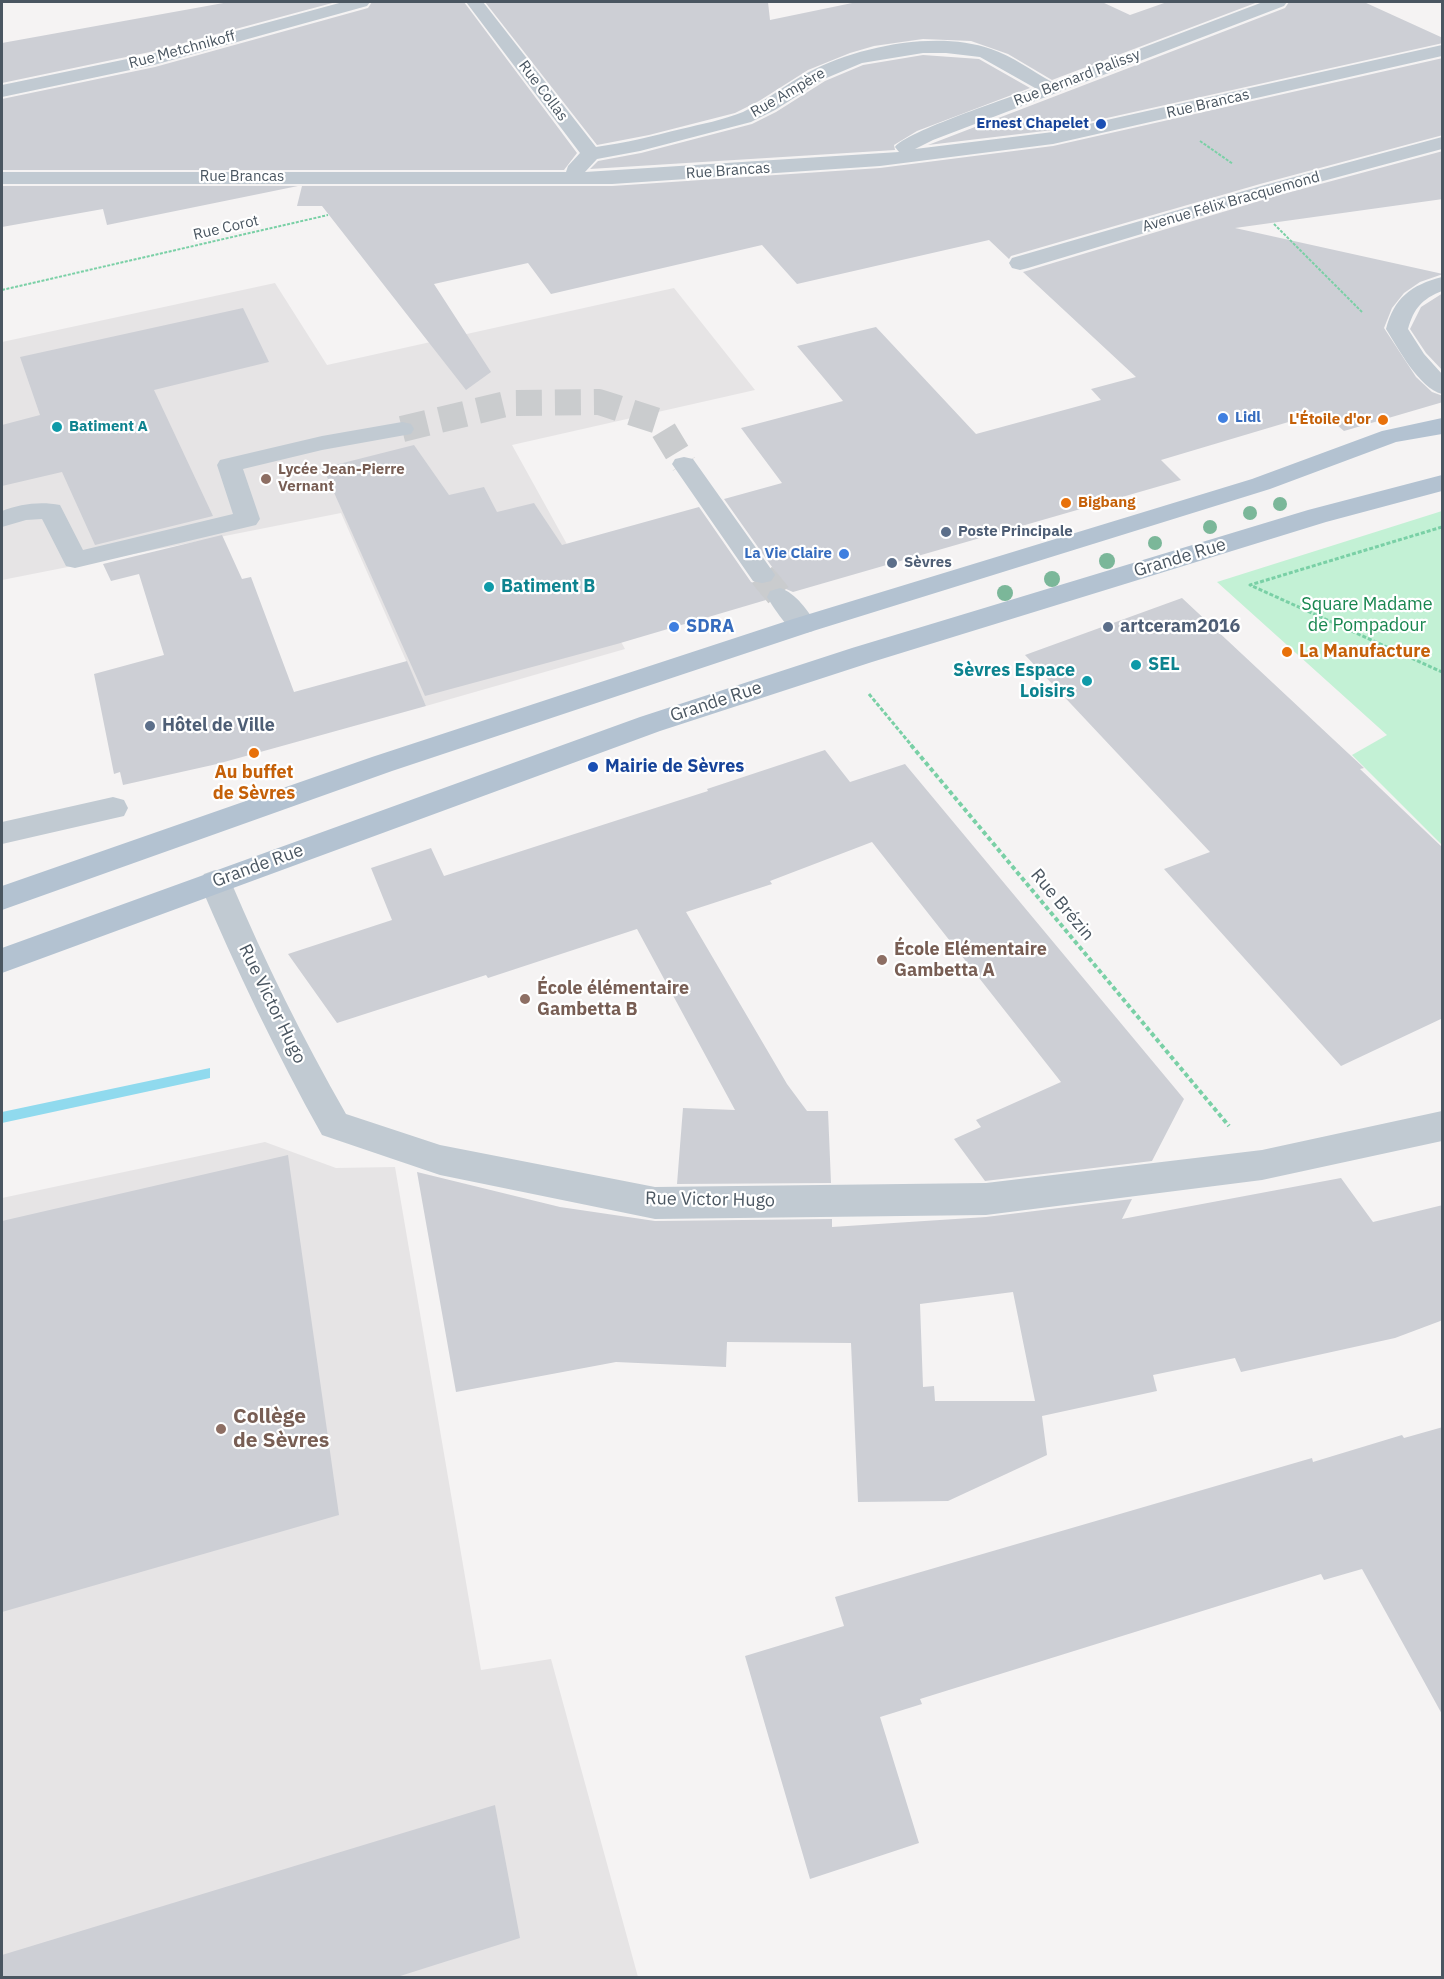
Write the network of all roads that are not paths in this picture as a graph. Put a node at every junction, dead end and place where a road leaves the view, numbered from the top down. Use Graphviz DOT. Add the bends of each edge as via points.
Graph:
graph roads {
  1 [pos="361,2"];
  2 [pos="474,2"];
  3 [pos="1278,2"];
  4 [pos="1443,51"];
  5 [pos="1049,88"];
  6 [pos="2,91"];
  7 [pos="1443,143"];
  8 [pos="591,154"];
  9 [pos="880,160"];
  10 [pos="2,178"];
  11 [pos="567,178"];
  12 [pos="1020,263"];
  13 [pos="1443,285"];
  14 [pos="1443,387"];
  15 [pos="402,429"];
  16 [pos="1441,432"];
  17 [pos="684,464"];
  18 [pos="1443,483"];
  19 [pos="2,519"];
  20 [pos="762,575"];
  21 [pos="780,597"];
  22 [pos="803,625"];
  23 [pos="113,808"];
  24 [pos="2,833"];
  25 [pos="222,896"];
  26 [pos="2,898"];
  27 [pos="2,961"];
  28 [pos="1443,1126"];
  1 -- 6 [label="street, Rue Metchnikoff" via="154,59"];
  2 -- 8 [label="street, Rue Collas"];
  3 -- 5 [label="street, Rue Bernard Palissy"];
  4 -- 9 [label="street, Rue Brancas" via="1053,138"];
  5 -- 8 [label="street, Rue Ampère" via="975,49 941,47 888,52 818,74 750,116 623,150"];
  5 -- 9 [label="street, Rue Bernard Palissy" via="926,136"];
  7 -- 12 [label="street, Avenue Félix Bracquemond"];
  8 -- 11 [label="street"];
  9 -- 11 [label="street, Rue Brancas" via="699,174"];
  10 -- 11 [label="street, Rue Brancas"];
  13 -- 14 [label="street" via="1421,291 1402,310 1397,329 1415,358"];
  15 -- 19 [label="street" via="229,465 247,519 75,560 51,511 23,512"];
  16 -- 22 [label="main road" via="1391,436 1261,484"];
  17 -- 20 [label="street"];
  18 -- 25 [label="main road, Grande Rue" via="1317,516 650,724"];
  21 -- 22 [label="street"];
  22 -- 26 [label="main road" via="382,764"];
  23 -- 24 [label="street"];
  25 -- 27 [label="main road, Grande Rue"];
  25 -- 28 [label="street, Rue Victor Hugo" via="290,1046 334,1125 440,1160 655,1203 986,1199 1262,1165"];
}
